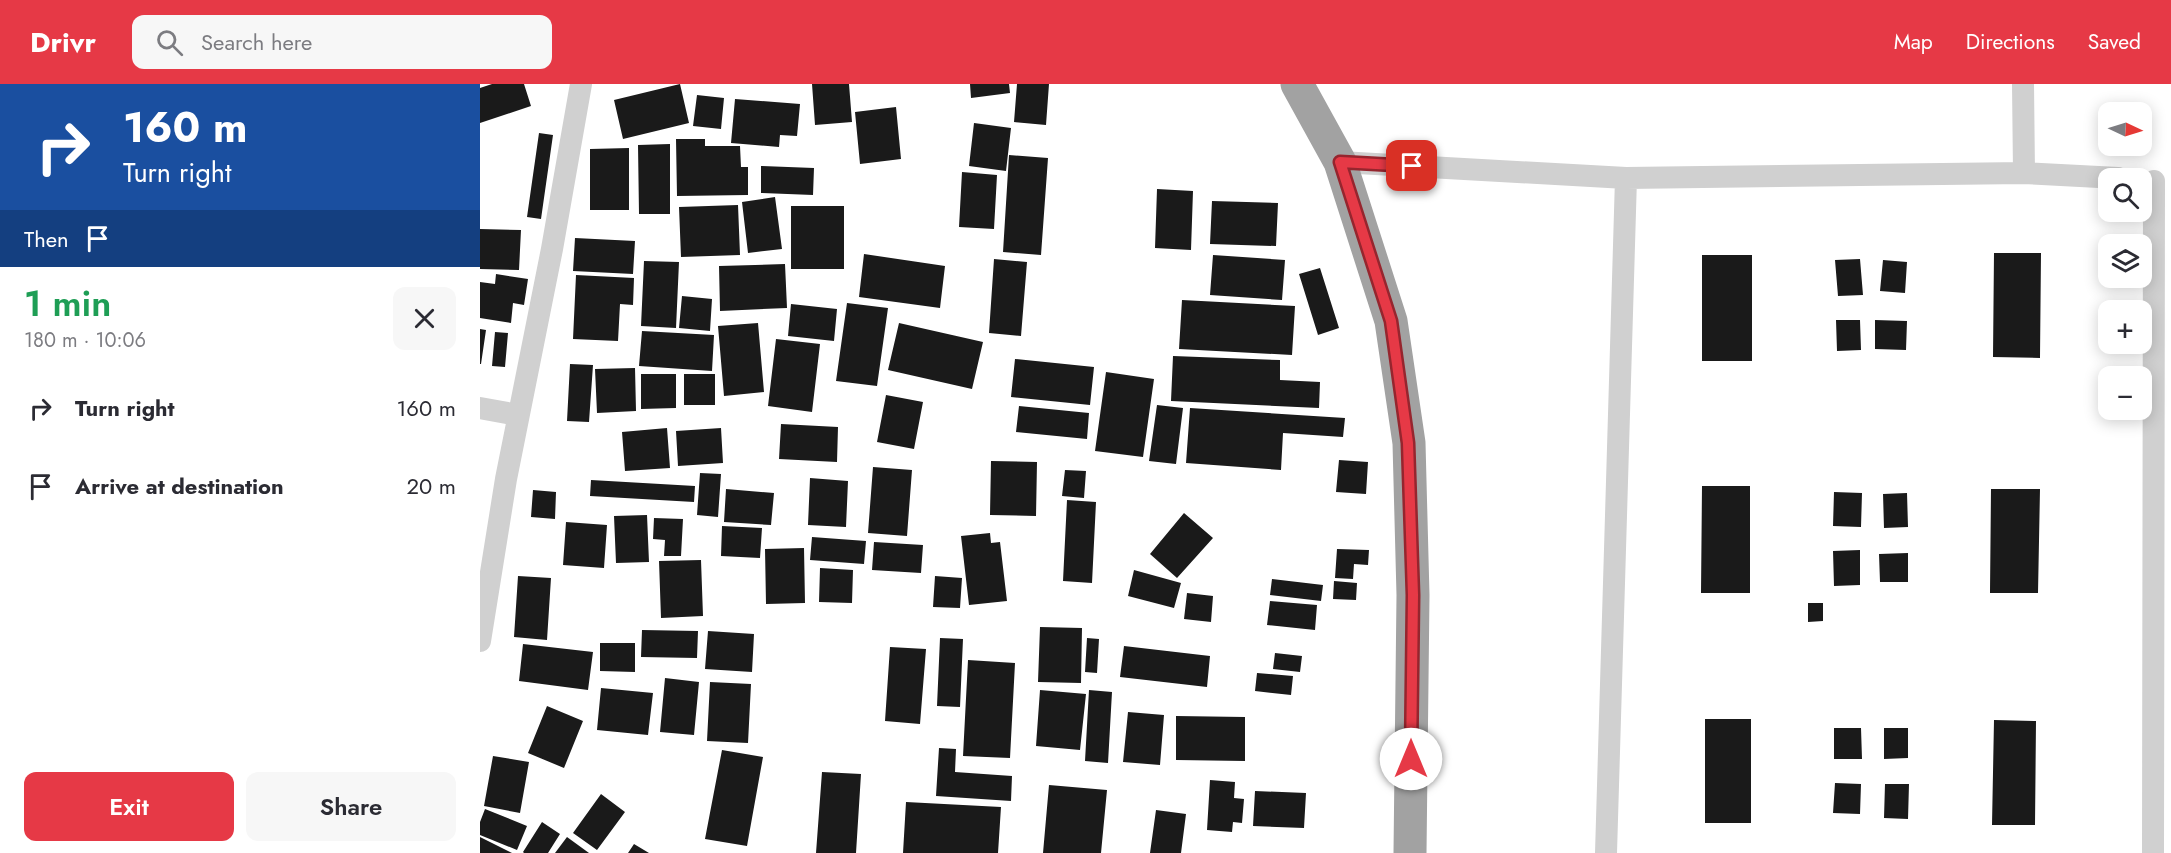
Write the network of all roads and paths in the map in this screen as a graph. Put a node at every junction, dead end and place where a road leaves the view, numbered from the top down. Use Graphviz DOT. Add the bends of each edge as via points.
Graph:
graph roads {
  1 [pos="581,84"];
  2 [pos="1298,84"];
  3 [pos="2023,84"];
  4 [pos="1340,162"];
  5 [pos="2024,173"];
  6 [pos="2098,177"];
  7 [pos="1626,178"];
  8 [pos="2156,180"];
  9 [pos="480,408"];
  10 [pos="518,415"];
  11 [pos="480,641"];
  12 [pos="1410,853"];
  13 [pos="1606,853"];
  14 [pos="2152,853"];
  1 -- 10 [label="street"];
  2 -- 4 [label="highway"];
  3 -- 5 [label="street"];
  4 -- 7 [label="street"];
  4 -- 12 [label="highway" via="1391,321 1408,443 1413,595"];
  5 -- 6 [label="street"];
  5 -- 7 [label="street"];
  7 -- 13 [label="street"];
  8 -- 14 [label="street"];
  9 -- 10 [label="street"];
  10 -- 11 [label="street"];
}
